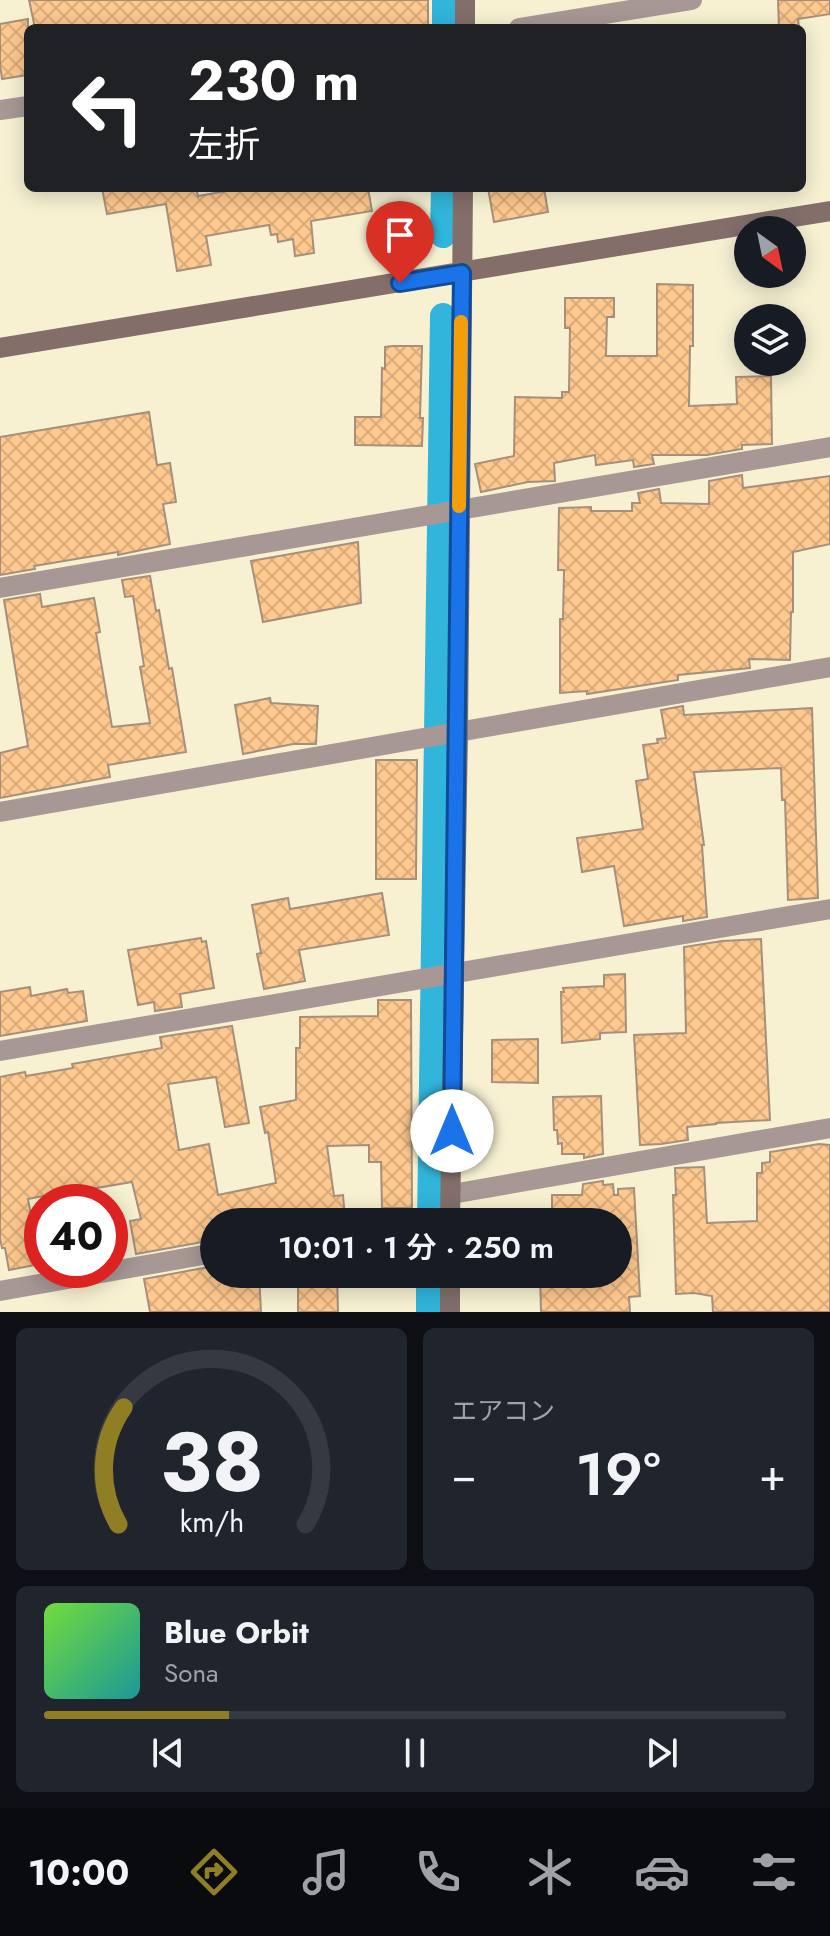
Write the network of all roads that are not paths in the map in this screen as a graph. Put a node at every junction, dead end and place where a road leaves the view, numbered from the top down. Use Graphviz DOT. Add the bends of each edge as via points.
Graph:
graph roads {
  1 [pos="465,0"];
  2 [pos="692,0"];
  3 [pos="465,24"];
  4 [pos="544,24"];
  5 [pos="24,107"];
  6 [pos="0,110"];
  7 [pos="463,192"];
  8 [pos="830,211"];
  9 [pos="462,273"];
  10 [pos="0,348"];
  11 [pos="830,447"];
  12 [pos="459,511"];
  13 [pos="0,588"];
  14 [pos="830,667"];
  15 [pos="458,730"];
  16 [pos="0,812"];
  17 [pos="830,909"];
  18 [pos="453,974"];
  19 [pos="0,1051"];
  20 [pos="830,1128"];
  21 [pos="451,1208"];
  22 [pos="460,1208"];
  23 [pos="200,1255"];
  24 [pos="450,1288"];
  25 [pos="0,1291"];
  26 [pos="450,1312"];
  1 -- 3 [label="street"];
  2 -- 4 [label="street"];
  5 -- 6 [label="street"];
  7 -- 9 [label="street"];
  8 -- 9 [label="street"];
  9 -- 10 [label="street"];
  9 -- 12 [label="street"];
  11 -- 12 [label="street"];
  12 -- 13 [label="street"];
  12 -- 15 [label="street"];
  14 -- 15 [label="street"];
  15 -- 16 [label="street"];
  15 -- 18 [label="street"];
  17 -- 18 [label="street"];
  18 -- 19 [label="street"];
  18 -- 21 [label="street"];
  20 -- 22 [label="street"];
  23 -- 25 [label="street"];
  24 -- 26 [label="street"];
}
